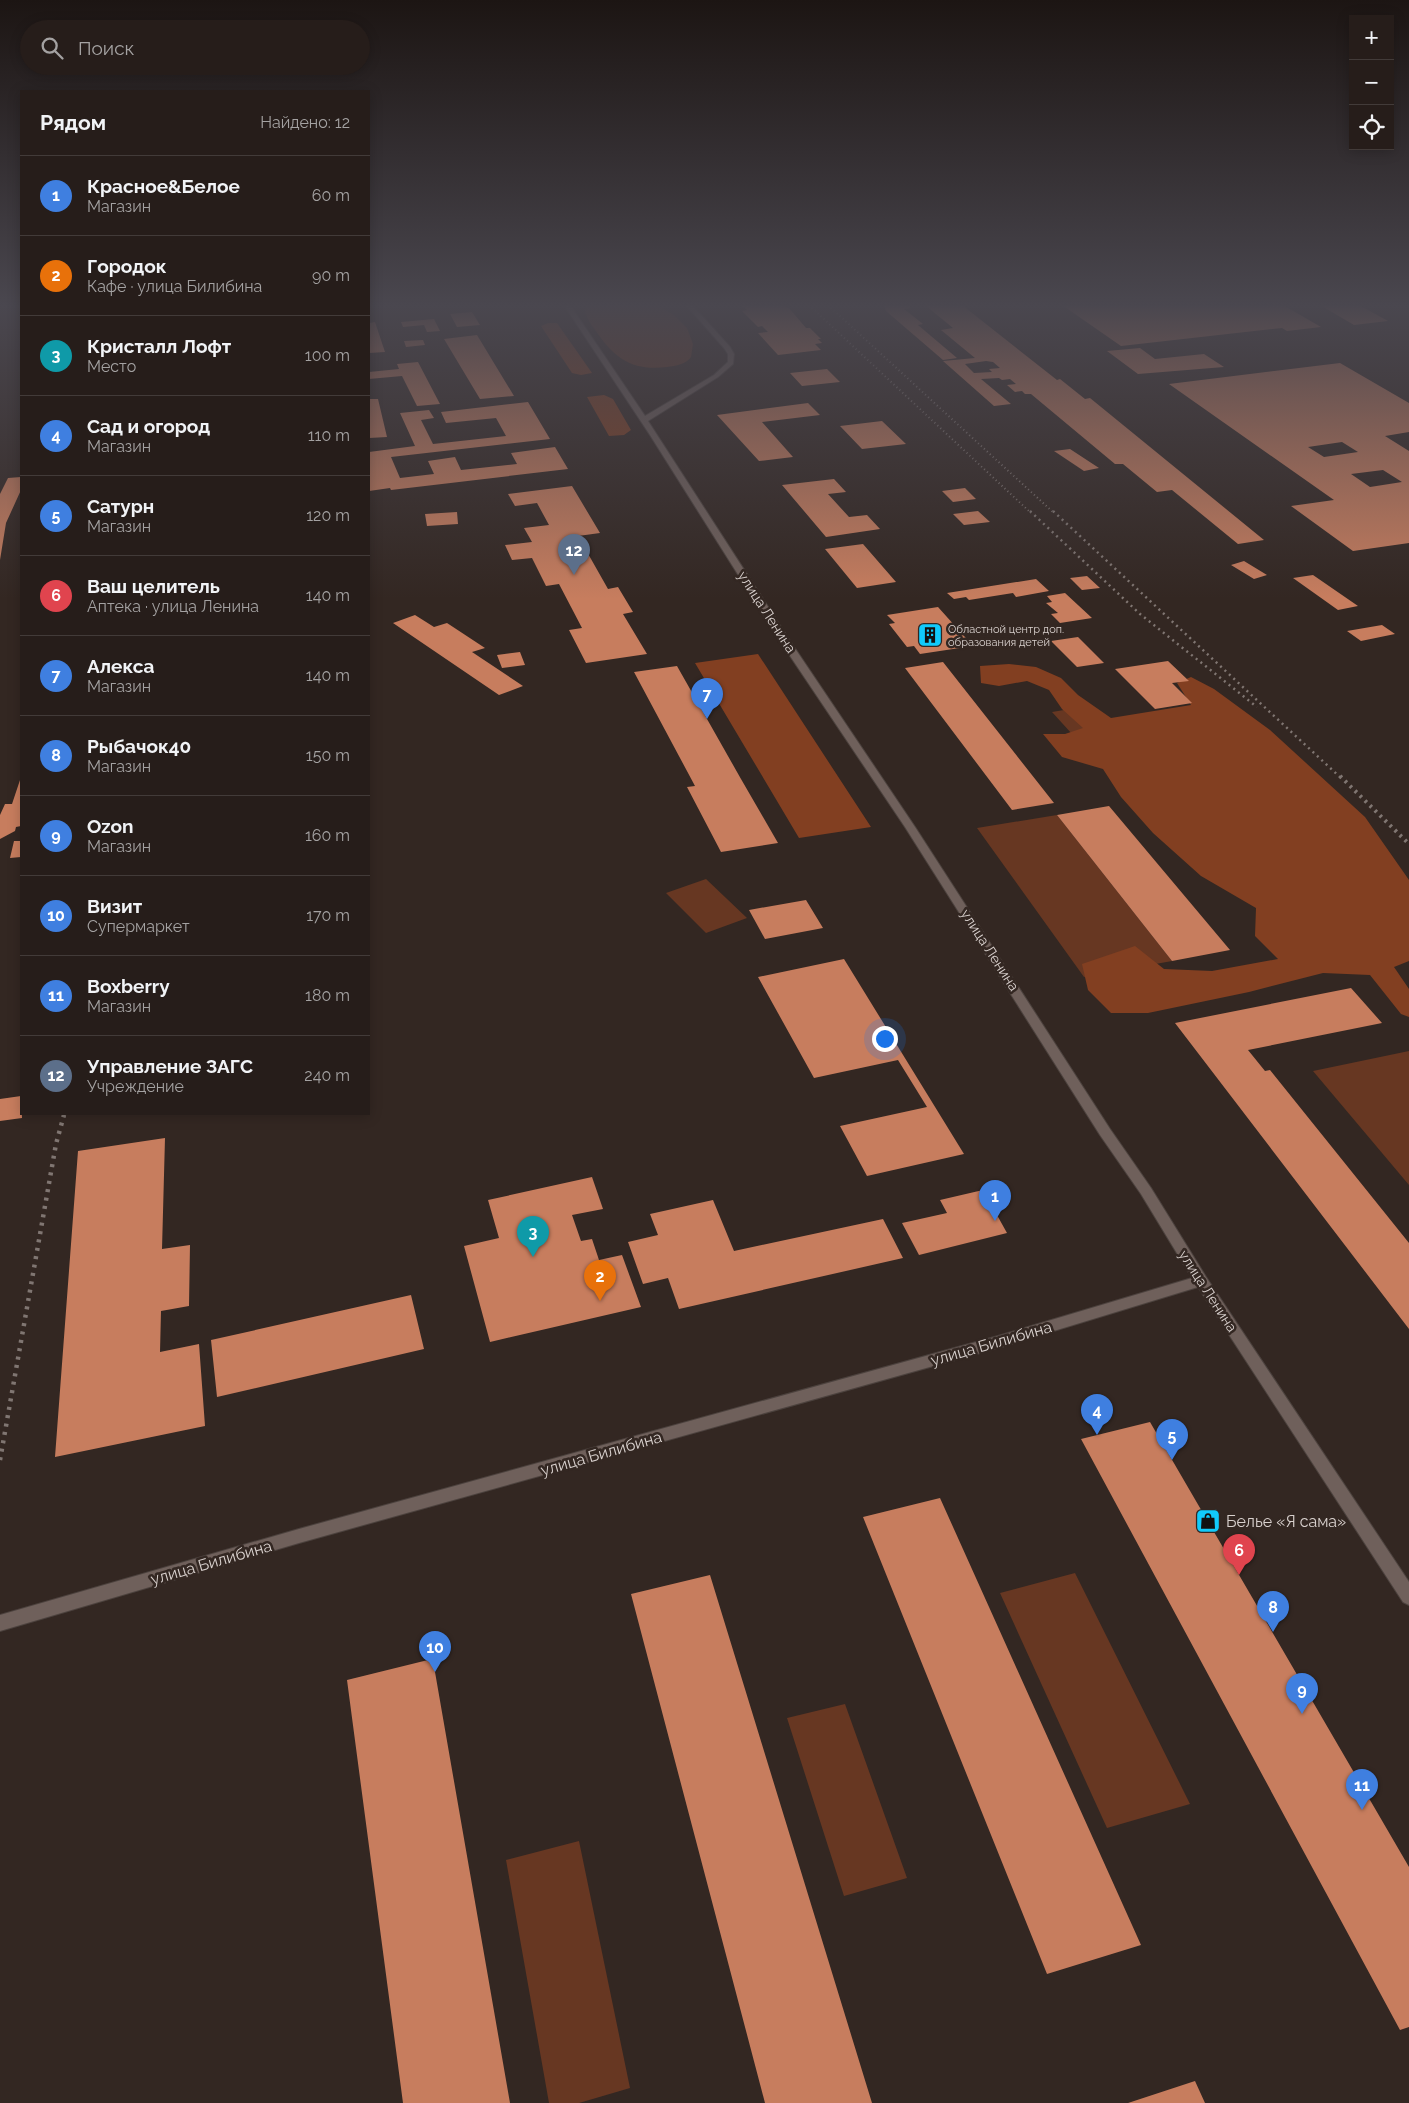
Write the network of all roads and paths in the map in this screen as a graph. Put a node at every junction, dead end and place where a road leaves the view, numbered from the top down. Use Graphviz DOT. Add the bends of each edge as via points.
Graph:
graph roads {
  1 [pos="633,403"];
  2 [pos="672,403"];
  3 [pos="644,420"];
  4 [pos="1201,1281"];
  5 [pos="1409,1597"];
  6 [pos="0,1623"];
  1 -- 3 [label="main road, улица Ленина"];
  2 -- 3 [label="main road"];
  3 -- 4 [label="main road, улица Ленина" via="1146,1191"];
  4 -- 5 [label="main road, улица Ленина"];
  4 -- 6 [label="main road, улица Билибина" via="998,1342"];
}
